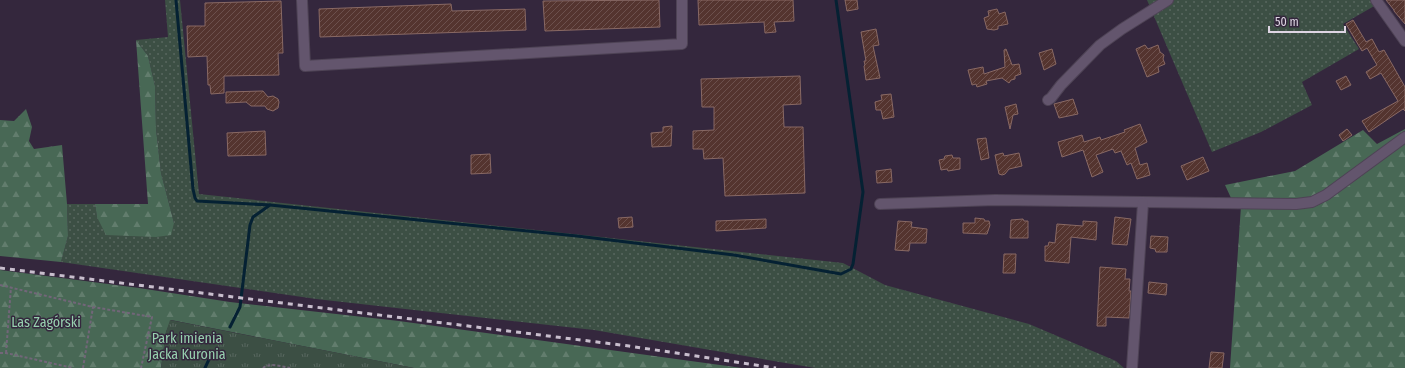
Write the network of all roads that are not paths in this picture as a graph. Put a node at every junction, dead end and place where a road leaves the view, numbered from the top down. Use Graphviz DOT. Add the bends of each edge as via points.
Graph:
graph roads {
  1 [pos="302,0"];
  2 [pos="682,0"];
  3 [pos="1168,0"];
  4 [pos="1376,0"];
  5 [pos="1405,41"];
  6 [pos="1048,100"];
  7 [pos="1405,137"];
  8 [pos="1143,203"];
  9 [pos="880,204"];
  10 [pos="1132,368"];
  1 -- 2 [label="street" via="305,66 682,44"];
  3 -- 6 [label="street" via="1122,28 1100,45"];
  4 -- 5 [label="street"];
  7 -- 8 [label="street" via="1326,196 1312,202"];
  8 -- 9 [label="street" via="995,200"];
  8 -- 10 [label="street"];
}
